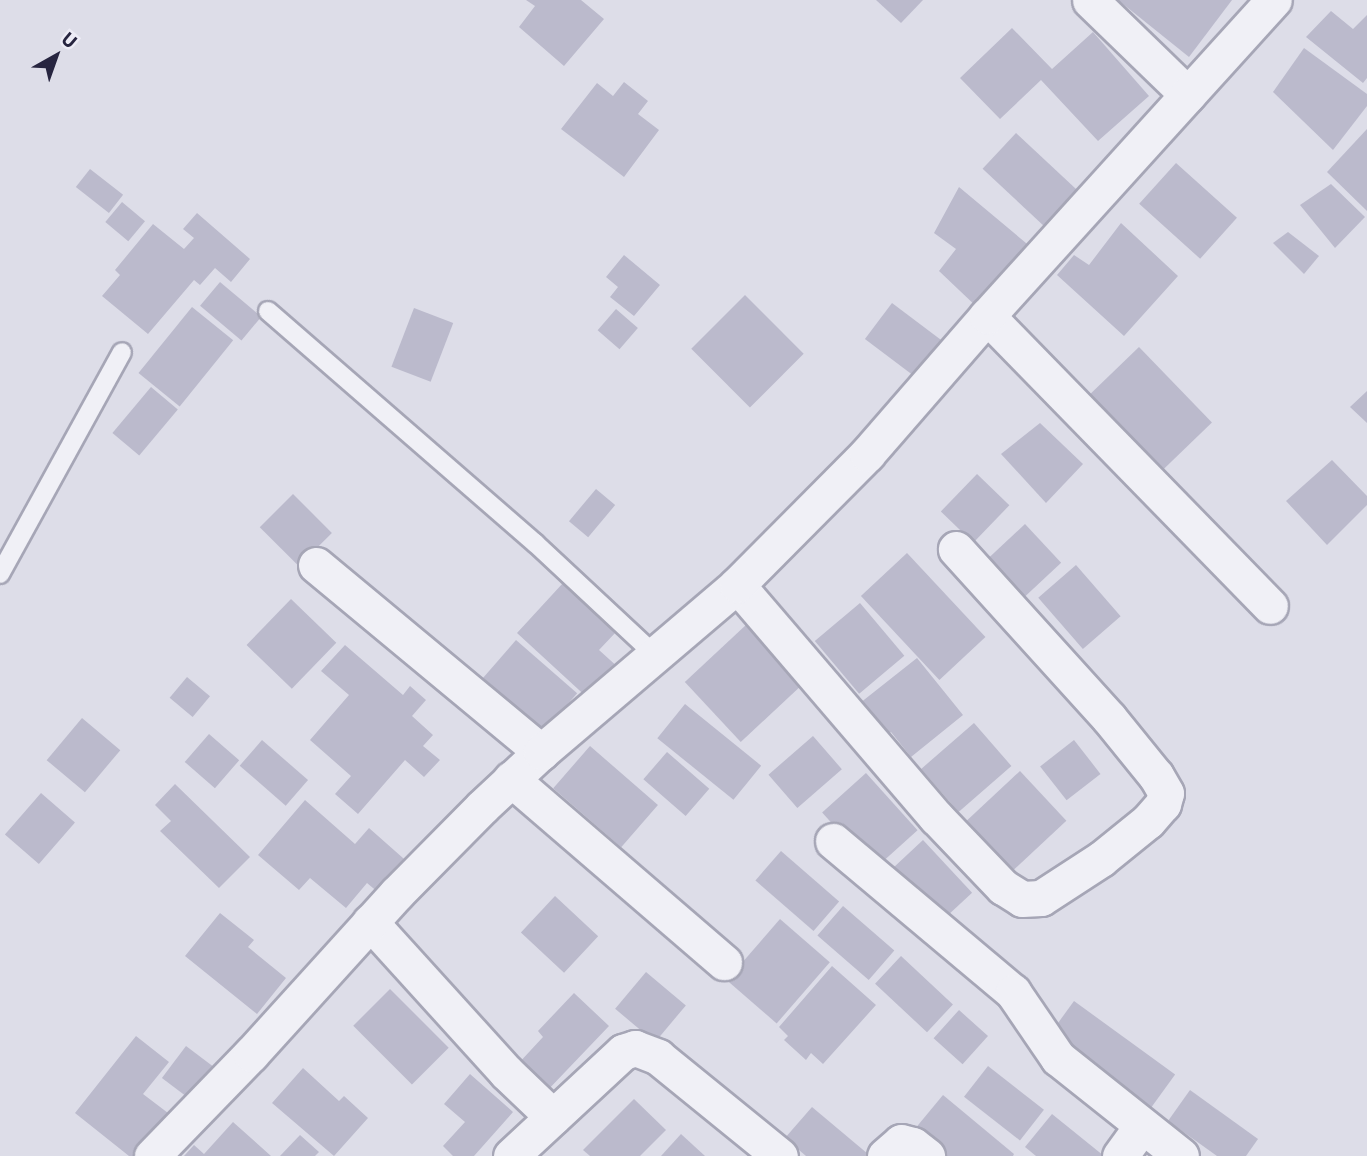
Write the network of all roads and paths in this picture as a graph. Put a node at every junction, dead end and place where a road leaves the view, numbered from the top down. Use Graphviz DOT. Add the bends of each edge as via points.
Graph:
graph roads {
  1 [pos="1090,0"];
  2 [pos="1274,0"];
  3 [pos="1188,95"];
  4 [pos="268,311"];
  5 [pos="987,316"];
  6 [pos="122,352"];
  7 [pos="956,549"];
  8 [pos="316,565"];
  9 [pos="0,574"];
  10 [pos="737,585"];
  11 [pos="1270,606"];
  12 [pos="655,655"];
  13 [pos="541,752"];
  14 [pos="511,779"];
  15 [pos="833,841"];
  16 [pos="370,922"];
  17 [pos="724,962"];
  18 [pos="553,1117"];
  19 [pos="1141,1127"];
  20 [pos="152,1156"];
  21 [pos="512,1156"];
  22 [pos="780,1156"];
  23 [pos="885,1156"];
  24 [pos="927,1156"];
  25 [pos="1120,1156"];
  26 [pos="1181,1156"];
  1 -- 3 [label="street"];
  2 -- 3 [label="street"];
  3 -- 5 [label="street"];
  4 -- 12 [label="lane" via="535,543"];
  5 -- 10 [label="street" via="867,454"];
  5 -- 11 [label="street"];
  6 -- 9 [label="lane"];
  7 -- 10 [label="street" via="1109,718 1166,793 1148,821 1041,898 1022,899 1003,887 936,817"];
  8 -- 13 [label="street"];
  10 -- 12 [label="street"];
  12 -- 13 [label="street"];
  13 -- 14 [label="street"];
  14 -- 16 [label="street"];
  14 -- 17 [label="street"];
  15 -- 19 [label="street" via="1005,985 1058,1058"];
  16 -- 18 [label="street" via="497,1063"];
  16 -- 20 [label="street"];
  18 -- 21 [label="street"];
  18 -- 22 [label="street" via="623,1052 635,1048 658,1057"];
  19 -- 25 [label="street"];
  19 -- 26 [label="street"];
  23 -- 24 [label="street" via="897,1143 905,1142"];
}
